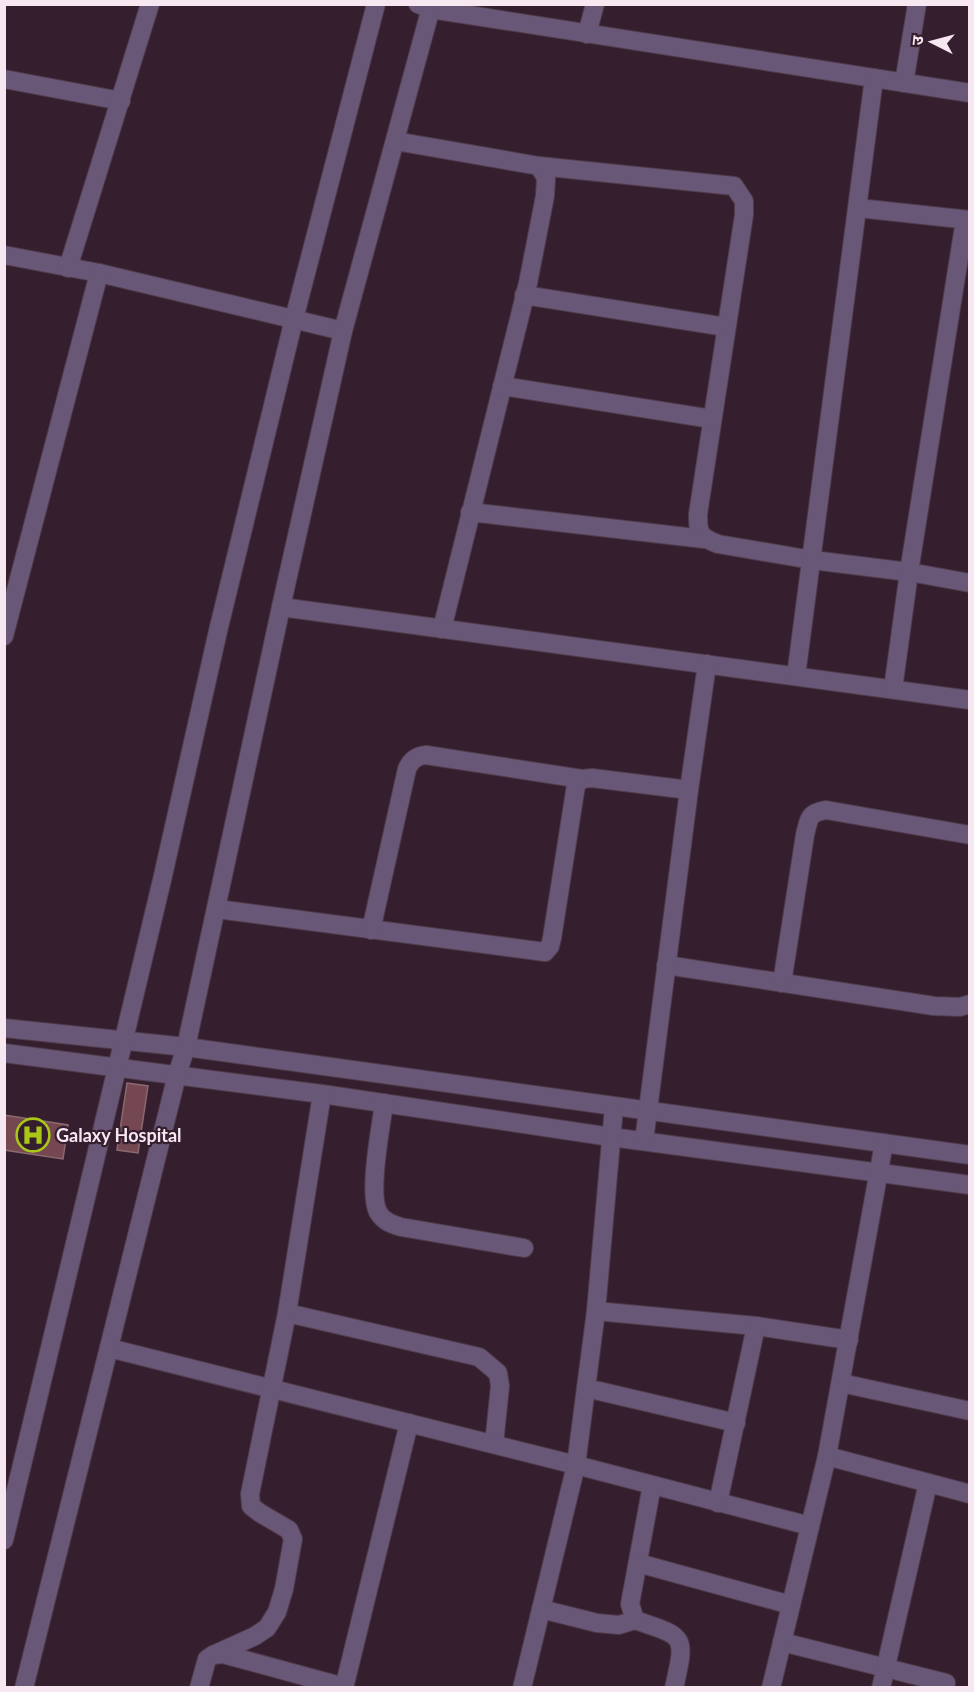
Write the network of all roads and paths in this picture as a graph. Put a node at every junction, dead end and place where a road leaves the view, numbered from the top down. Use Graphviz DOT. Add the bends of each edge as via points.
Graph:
graph roads {
  1 [pos="150,4"];
  2 [pos="376,4"];
  3 [pos="596,4"];
  4 [pos="917,4"];
  5 [pos="427,6"];
  6 [pos="587,34"];
  7 [pos="874,78"];
  8 [pos="4,79"];
  9 [pos="904,83"];
  10 [pos="969,93"];
  11 [pos="121,101"];
  12 [pos="395,141"];
  13 [pos="539,166"];
  14 [pos="858,207"];
  15 [pos="967,220"];
  16 [pos="4,255"];
  17 [pos="68,268"];
  18 [pos="99,273"];
  19 [pos="524,296"];
  20 [pos="294,319"];
  21 [pos="726,327"];
  22 [pos="344,331"];
  23 [pos="502,386"];
  24 [pos="712,419"];
  25 [pos="470,512"];
  26 [pos="704,539"];
  27 [pos="812,560"];
  28 [pos="909,572"];
  29 [pos="969,583"];
  30 [pos="281,608"];
  31 [pos="442,629"];
  32 [pos="4,636"];
  33 [pos="707,664"];
  34 [pos="796,676"];
  35 [pos="893,689"];
  36 [pos="969,700"];
  37 [pos="582,779"];
  38 [pos="689,790"];
  39 [pos="969,835"];
  40 [pos="217,909"];
  41 [pos="371,930"];
  42 [pos="666,965"];
  43 [pos="782,983"];
  44 [pos="969,1004"];
  45 [pos="4,1028"];
  46 [pos="125,1041"];
  47 [pos="186,1047"];
  48 [pos="4,1053"];
  49 [pos="118,1067"];
  50 [pos="177,1075"];
  51 [pos="322,1094"];
  52 [pos="384,1103"];
  53 [pos="614,1107"];
  54 [pos="646,1111"];
  55 [pos="611,1137"];
  56 [pos="644,1141"];
  57 [pos="884,1143"];
  58 [pos="969,1155"];
  59 [pos="880,1173"];
  60 [pos="969,1185"];
  61 [pos="524,1248"];
  62 [pos="596,1311"];
  63 [pos="287,1313"];
  64 [pos="756,1326"];
  65 [pos="849,1340"];
  66 [pos="109,1348"];
  67 [pos="841,1383"];
  68 [pos="272,1388"];
  69 [pos="586,1388"];
  70 [pos="969,1411"];
  71 [pos="409,1423"];
  72 [pos="735,1423"];
  73 [pos="494,1444"];
  74 [pos="827,1456"];
  75 [pos="576,1465"];
  76 [pos="928,1483"];
  77 [pos="652,1485"];
  78 [pos="969,1494"];
  79 [pos="718,1503"];
  80 [pos="9,1507"];
  81 [pos="810,1526"];
  82 [pos="4,1540"];
  83 [pos="638,1563"];
  84 [pos="791,1605"];
  85 [pos="541,1609"];
  86 [pos="635,1620"];
  87 [pos="782,1642"];
  88 [pos="213,1655"];
  89 [pos="886,1668"];
  90 [pos="946,1683"];
  91 [pos="344,1687"];
  92 [pos="525,1687"];
  93 [pos="24,1688"];
  94 [pos="199,1688"];
  95 [pos="674,1688"];
  96 [pos="771,1688"];
  97 [pos="881,1688"];
  1 -- 11 [label="street"];
  2 -- 20 [label="street"];
  3 -- 6 [label="street"];
  4 -- 9 [label="street"];
  5 -- 6 [label="street"];
  5 -- 12 [label="street"];
  6 -- 7 [label="street"];
  7 -- 9 [label="street"];
  7 -- 14 [label="street"];
  8 -- 11 [label="street"];
  9 -- 10 [label="street"];
  11 -- 17 [label="street"];
  12 -- 13 [label="street"];
  12 -- 22 [label="street"];
  13 -- 19 [label="street" via="546,178 545,196"];
  13 -- 21 [label="street" via="734,186 744,201 744,215"];
  14 -- 15 [label="street"];
  14 -- 27 [label="street"];
  15 -- 28 [label="street"];
  16 -- 17 [label="street"];
  17 -- 18 [label="street"];
  18 -- 20 [label="street"];
  18 -- 32 [label="street"];
  19 -- 21 [label="street"];
  19 -- 23 [label="street"];
  20 -- 22 [label="street"];
  20 -- 46 [label="street"];
  21 -- 24 [label="street"];
  22 -- 30 [label="street"];
  23 -- 24 [label="street"];
  23 -- 25 [label="street"];
  24 -- 26 [label="street" via="698,514 698,529"];
  25 -- 26 [label="street"];
  25 -- 31 [label="street"];
  26 -- 27 [label="street"];
  27 -- 28 [label="street"];
  27 -- 34 [label="street"];
  28 -- 29 [label="street"];
  28 -- 35 [label="street"];
  30 -- 31 [label="street"];
  30 -- 40 [label="street"];
  31 -- 33 [label="street"];
  33 -- 34 [label="street"];
  33 -- 38 [label="street"];
  34 -- 35 [label="street"];
  35 -- 36 [label="street"];
  37 -- 38 [label="street"];
  37 -- 41 [label="street" via="426,755 410,761"];
  37 -- 41 [label="street" via="576,786 552,938 545,952"];
  38 -- 42 [label="street"];
  39 -- 43 [label="street" via="826,810 816,812 809,818 805,835"];
  40 -- 41 [label="street"];
  40 -- 47 [label="street"];
  42 -- 43 [label="street"];
  42 -- 54 [label="street"];
  43 -- 44 [label="street" via="934,1006"];
  45 -- 46 [label="street"];
  46 -- 47 [label="street"];
  46 -- 49 [label="street"];
  47 -- 50 [label="street"];
  47 -- 53 [label="street"];
  48 -- 49 [label="street"];
  49 -- 50 [label="street"];
  49 -- 80 [label="street"];
  50 -- 51 [label="street"];
  50 -- 66 [label="street"];
  51 -- 52 [label="street"];
  51 -- 63 [label="street"];
  52 -- 55 [label="street"];
  52 -- 61 [label="street" via="373,1189 378,1212 386,1222"];
  53 -- 54 [label="street"];
  53 -- 55 [label="street"];
  54 -- 56 [label="street"];
  54 -- 57 [label="street"];
  55 -- 56 [label="street"];
  55 -- 62 [label="street"];
  56 -- 59 [label="street"];
  57 -- 58 [label="street"];
  57 -- 59 [label="street"];
  59 -- 60 [label="street"];
  59 -- 65 [label="street"];
  62 -- 64 [label="street"];
  62 -- 69 [label="street"];
  63 -- 68 [label="street"];
  63 -- 73 [label="street" via="479,1357 498,1373 501,1386"];
  64 -- 65 [label="street"];
  64 -- 72 [label="street"];
  65 -- 67 [label="street"];
  66 -- 68 [label="street"];
  66 -- 93 [label="street"];
  67 -- 70 [label="street"];
  67 -- 74 [label="street"];
  68 -- 71 [label="street"];
  68 -- 88 [label="street" via="250,1494 251,1506 289,1530 293,1539 284,1589 267,1628"];
  69 -- 72 [label="street"];
  69 -- 75 [label="street"];
  71 -- 73 [label="street"];
  71 -- 91 [label="street"];
  72 -- 79 [label="street"];
  73 -- 75 [label="street"];
  74 -- 76 [label="street"];
  74 -- 81 [label="street"];
  75 -- 77 [label="street"];
  75 -- 85 [label="street"];
  76 -- 78 [label="street"];
  76 -- 89 [label="street"];
  77 -- 79 [label="street"];
  77 -- 83 [label="street"];
  79 -- 81 [label="street"];
  80 -- 82 [label="street"];
  81 -- 84 [label="street"];
  83 -- 84 [label="street"];
  83 -- 86 [label="street" via="630,1604"];
  84 -- 87 [label="street"];
  85 -- 86 [label="street" via="597,1623"];
  85 -- 92 [label="street"];
  86 -- 95 [label="street" via="678,1638 682,1655"];
  87 -- 89 [label="street"];
  87 -- 96 [label="street"];
  88 -- 91 [label="street" via="234,1656"];
  88 -- 94 [label="street" via="207,1659"];
  89 -- 90 [label="street"];
  89 -- 97 [label="street"];
}
